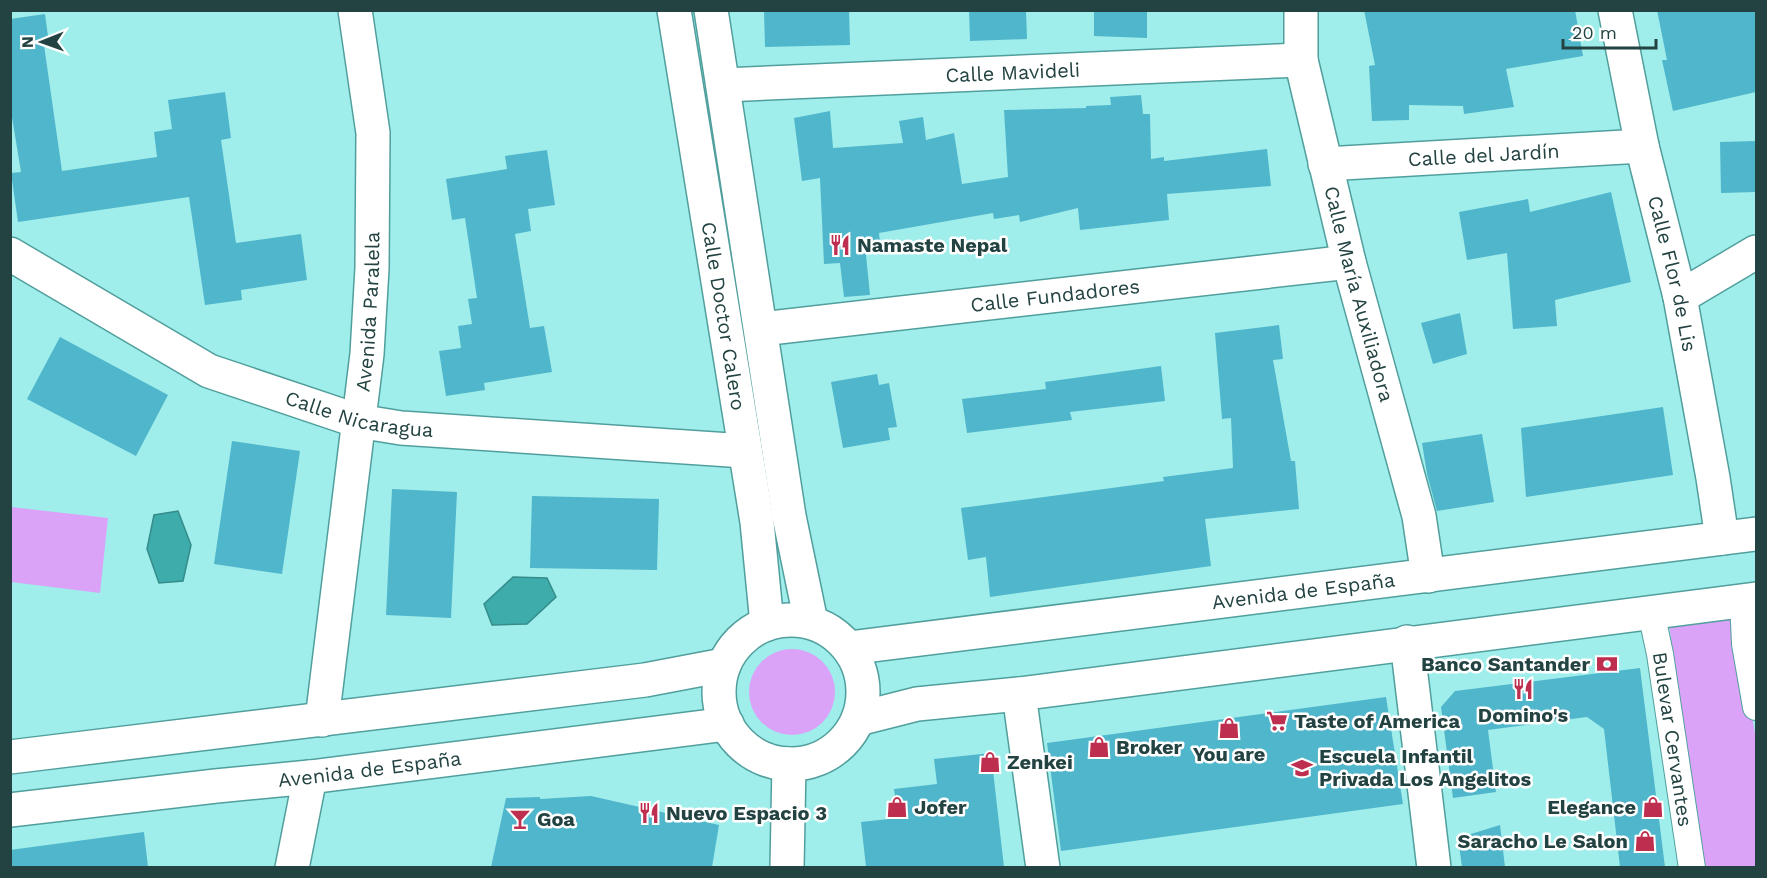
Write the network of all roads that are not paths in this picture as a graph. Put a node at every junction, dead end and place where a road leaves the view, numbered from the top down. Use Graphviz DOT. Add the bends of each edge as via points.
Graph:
graph roads {
  1 [pos="355,10"];
  2 [pos="674,10"];
  3 [pos="711,10"];
  4 [pos="1301,10"];
  5 [pos="1615,10"];
  6 [pos="1301,60"];
  7 [pos="723,85"];
  8 [pos="1642,146"];
  9 [pos="1325,164"];
  10 [pos="1756,252"];
  11 [pos="10,255"];
  12 [pos="1349,262"];
  13 [pos="1680,297"];
  14 [pos="761,329"];
  15 [pos="358,421"];
  16 [pos="745,451"];
  17 [pos="1756,534"];
  18 [pos="1722,538"];
  19 [pos="1428,576"];
  20 [pos="1750,600"];
  21 [pos="1651,612"];
  22 [pos="810,622"];
  23 [pos="767,624"];
  24 [pos="1407,642"];
  25 [pos="849,648"];
  26 [pos="724,665"];
  27 [pos="1019,694"];
  28 [pos="1756,707"];
  29 [pos="322,720"];
  30 [pos="858,720"];
  31 [pos="727,724"];
  32 [pos="10,757"];
  33 [pos="789,764"];
  34 [pos="310,777"];
  35 [pos="10,810"];
  36 [pos="292,867"];
  37 [pos="787,867"];
  38 [pos="1043,867"];
  39 [pos="1434,867"];
  40 [pos="1692,867"];
  1 -- 15 [label="street, Avenida Paralela" via="373,133 372,267"];
  2 -- 16 [label="street, Calle Doctor Calero"];
  3 -- 7 [label="street, Calle Doctor Calero"];
  4 -- 6 [label="street, Calle María Auxiliadora"];
  5 -- 8 [label="street, Calle Flor de Lis"];
  6 -- 7 [label="street, Calle Mavideli"];
  6 -- 9 [label="street, Calle María Auxiliadora"];
  7 -- 14 [label="street, Calle Doctor Calero"];
  8 -- 9 [label="street, Calle del Jardín"];
  8 -- 13 [label="street, Calle Flor de Lis"];
  9 -- 12 [label="street, Calle María Auxiliadora"];
  10 -- 13 [label="street"];
  11 -- 15 [label="street, Calle Nicaragua" via="209,371"];
  12 -- 14 [label="street, Calle Fundadores"];
  12 -- 19 [label="street, Calle María Auxiliadora" via="1419,516"];
  13 -- 18 [label="street, Calle Flor de Lis"];
  14 -- 22 [label="street, Calle Doctor Calero" via="789,516"];
  15 -- 16 [label="street, Calle Nicaragua" via="401,428"];
  15 -- 29 [label="street, Avenida Paralela"];
  16 -- 23 [label="street, Calle Doctor Calero"];
  17 -- 18 [label="street, Avenida de España"];
  18 -- 19 [label="street, Avenida de España"];
  19 -- 25 [label="street, Avenida de España"];
  20 -- 21 [label="street"];
  20 -- 28 [label="street" via="1745,644"];
  21 -- 24 [label="street"];
  21 -- 40 [label="street, Bulevar Cervantes"];
  22 -- 23 [label="street"];
  22 -- 25 [label="street" via="838,636"];
  23 -- 26 [label="street" via="741,640"];
  24 -- 27 [label="street"];
  24 -- 39 [label="street"];
  25 -- 30 [label="street" via="860,670 863,695"];
  26 -- 29 [label="street" via="645,680"];
  26 -- 31 [label="street" via="720,695"];
  27 -- 30 [label="street" via="917,704"];
  27 -- 38 [label="street"];
  29 -- 32 [label="street"];
  30 -- 33 [label="street" via="849,735 823,757"];
  31 -- 33 [label="street" via="753,752"];
  31 -- 34 [label="street, Avenida de España"];
  33 -- 37 [label="street"];
  34 -- 35 [label="street, Avenida de España"];
  34 -- 36 [label="street"];
}
